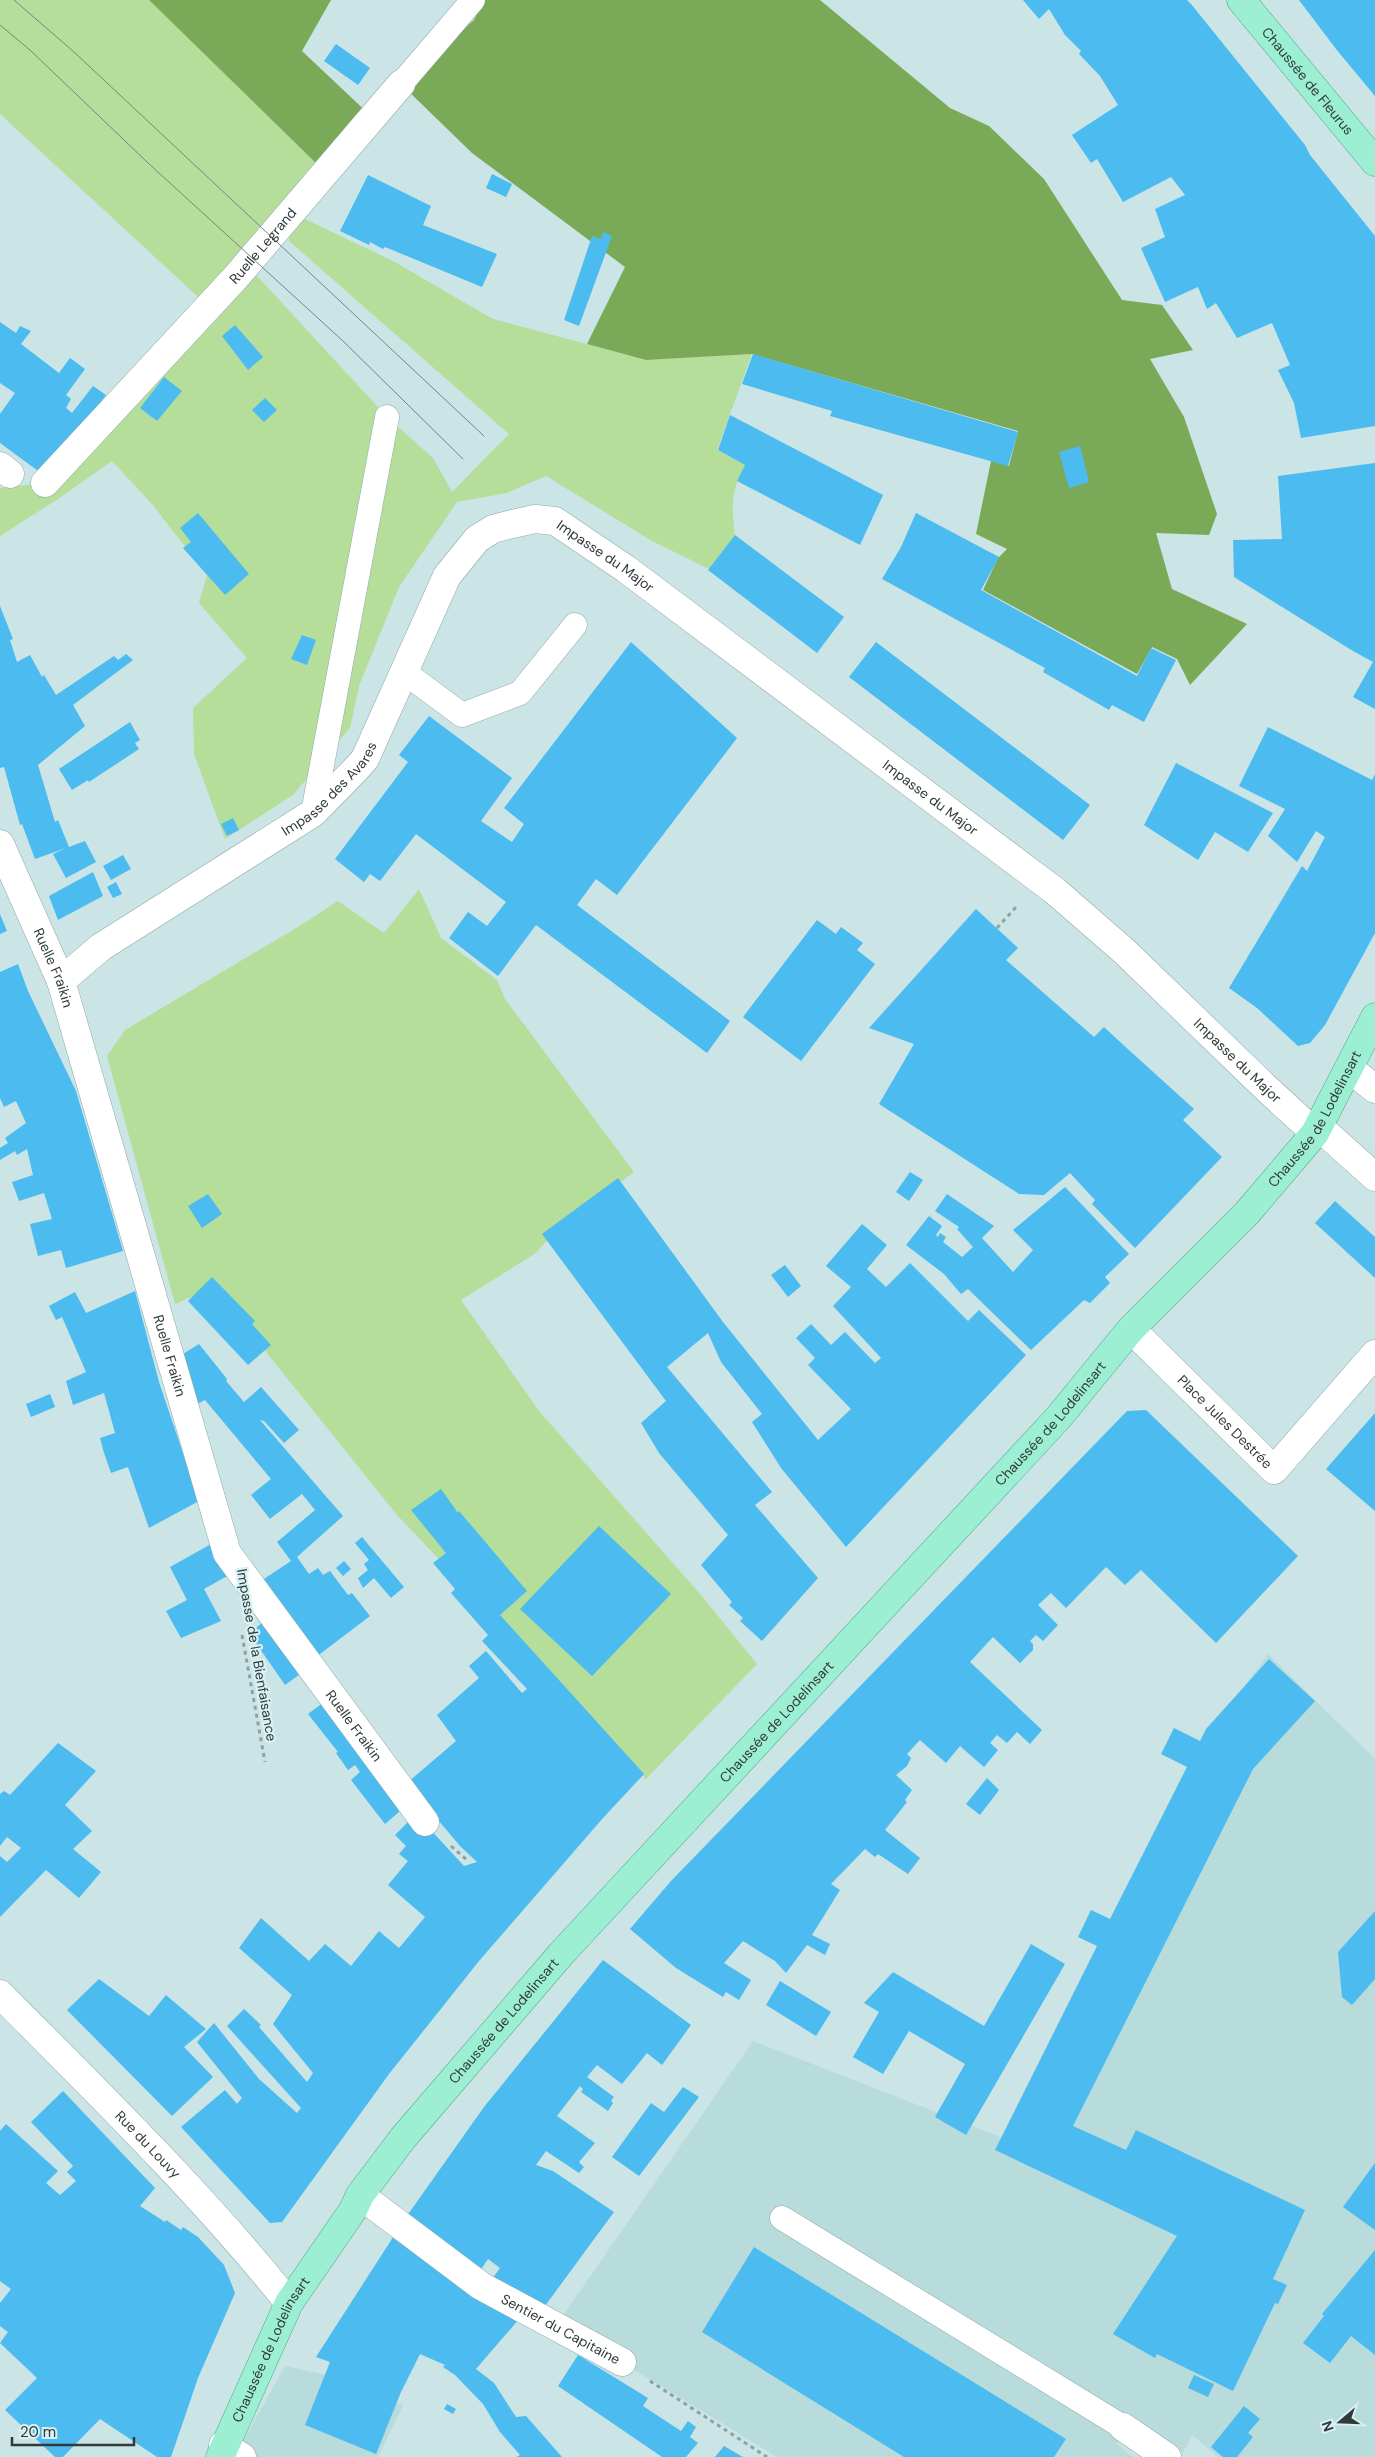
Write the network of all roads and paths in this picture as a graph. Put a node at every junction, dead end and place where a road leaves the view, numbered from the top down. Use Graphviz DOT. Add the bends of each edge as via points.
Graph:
graph roads {
  1 [pos="473,0"];
  2 [pos="1241,0"];
  3 [pos="401,84"];
  4 [pos="1375,162"];
  5 [pos="386,417"];
  6 [pos="45,483"];
  7 [pos="512,524"];
  8 [pos="575,625"];
  9 [pos="404,672"];
  10 [pos="313,813"];
  11 [pos="0,844"];
  12 [pos="61,981"];
  13 [pos="1375,1016"];
  14 [pos="1349,1068"];
  15 [pos="1375,1088"];
  16 [pos="1316,1130"];
  17 [pos="1375,1177"];
  18 [pos="1131,1329"];
  19 [pos="1375,1354"];
  20 [pos="241,1629"];
  21 [pos="265,1762"];
  22 [pos="425,1822"];
  23 [pos="0,1994"];
  24 [pos="360,2195"];
  25 [pos="782,2218"];
  26 [pos="289,2303"];
  27 [pos="622,2362"];
  28 [pos="1123,2427"];
  29 [pos="228,2453"];
  30 [pos="767,2457"];
  31 [pos="1167,2457"];
  1 -- 3 [label="lane, Ruelle Legrand"];
  2 -- 4 [label="main road, Chaussée de Fleurus"];
  3 -- 6 [label="street, Ruelle Legrand" via="236,277"];
  5 -- 10 [label="lane"];
  7 -- 9 [label="street, Impasse des Avares" via="493,529 477,539 447,576"];
  7 -- 16 [label="street, Impasse du Major" via="535,519 555,521 626,569 1040,880 1124,950 1266,1088"];
  8 -- 9 [label="lane" via="520,693 462,715"];
  9 -- 10 [label="street, Impasse des Avares" via="365,759"];
  10 -- 12 [label="street, Impasse des Avares" via="101,947"];
  11 -- 12 [label="street, Ruelle Fraikin"];
  12 -- 22 [label="street, Ruelle Fraikin" via="227,1553"];
  13 -- 14 [label="main road, Chaussée de Lodelinsart"];
  14 -- 15 [label="street"];
  14 -- 16 [label="main road, Chaussée de Lodelinsart"];
  16 -- 17 [label="street"];
  16 -- 18 [label="main road, Chaussée de Lodelinsart" via="1247,1214"];
  18 -- 19 [label="street, Place Jules Destrée" via="1274,1470"];
  18 -- 24 [label="main road, Chaussée de Lodelinsart" via="1058,1418 562,1954 403,2138"];
  20 -- 21 [label="path, Impasse de la Bienfaisance"];
  23 -- 26 [label="street, Rue du Louvy" via="165,2162"];
  24 -- 26 [label="main road, Chaussée de Lodelinsart"];
  24 -- 27 [label="street, Sentier du Capitaine" via="481,2286"];
  25 -- 28 [label="lane"];
  26 -- 29 [label="main road, Chaussée de Lodelinsart"];
  27 -- 30 [label="path, Sentier du Capitaine"];
  28 -- 31 [label="street"];
}
